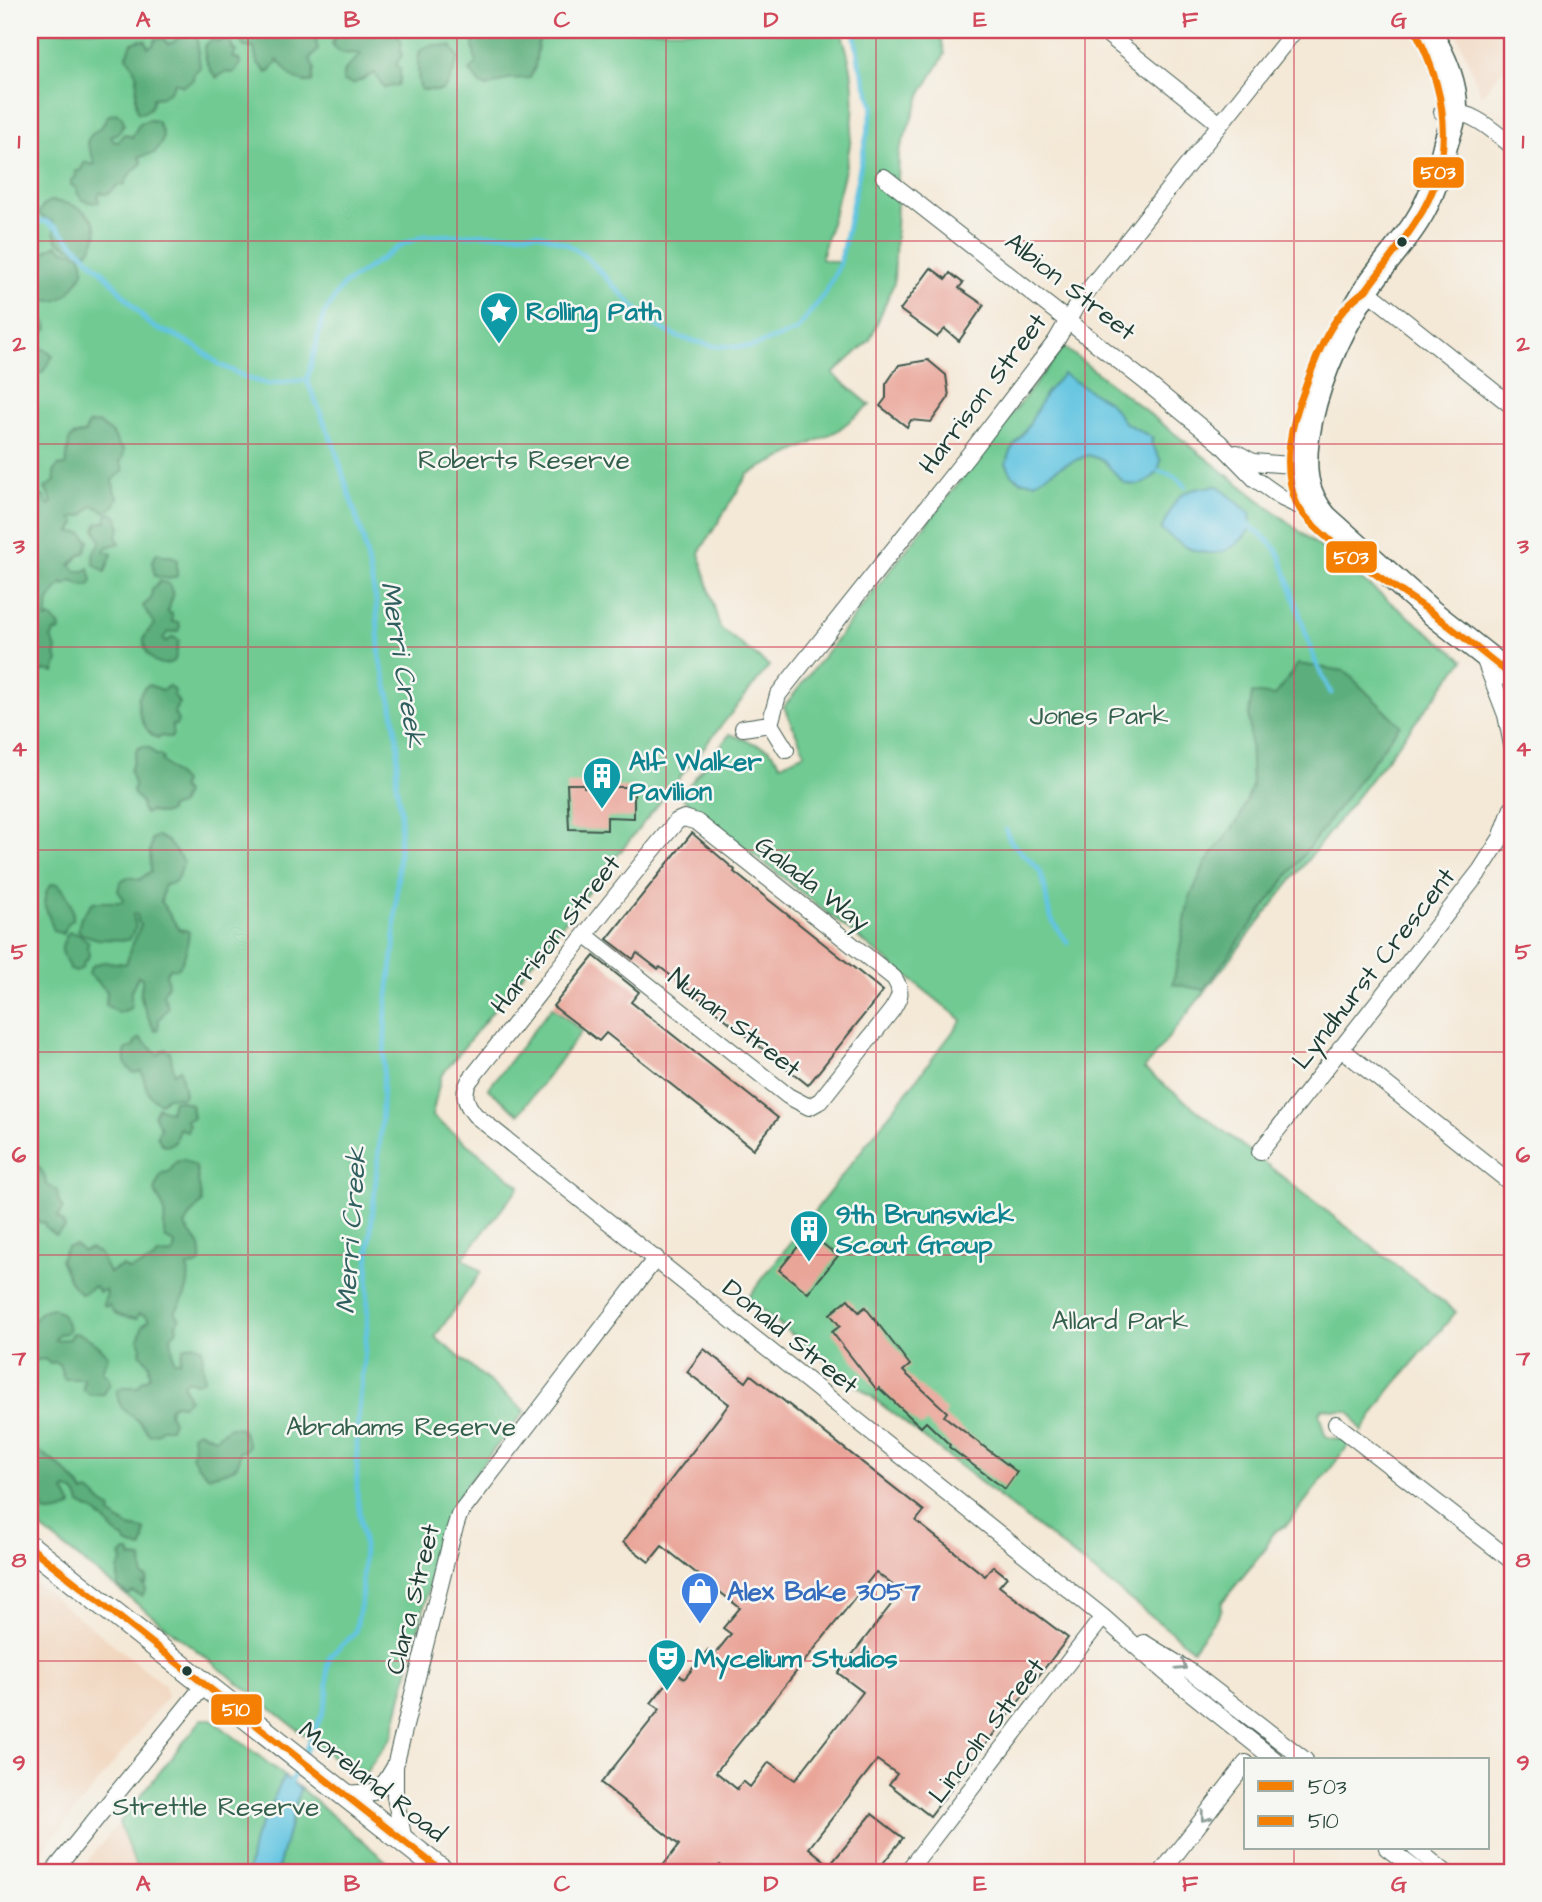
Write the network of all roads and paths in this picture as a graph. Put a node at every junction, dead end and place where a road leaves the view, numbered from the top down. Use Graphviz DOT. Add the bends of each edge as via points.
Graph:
graph roads {
  1 [pos="1101,30"];
  2 [pos="1295,30"];
  3 [pos="1415,30"];
  4 [pos="1428,30"];
  5 [pos="1448,111"];
  6 [pos="1220,124"];
  7 [pos="1512,146"];
  8 [pos="884,177"];
  9 [pos="1366,290"];
  10 [pos="1067,320"];
  11 [pos="1512,406"];
  12 [pos="1220,443"];
  13 [pos="1295,465"];
  14 [pos="1297,505"];
  15 [pos="1431,612"];
  16 [pos="1481,651"];
  17 [pos="1512,676"];
  18 [pos="770,724"];
  19 [pos="743,728"];
  20 [pos="1512,745"];
  21 [pos="786,750"];
  22 [pos="1512,808"];
  23 [pos="684,818"];
  24 [pos="585,935"];
  25 [pos="901,996"];
  26 [pos="1340,1048"];
  27 [pos="468,1084"];
  28 [pos="1260,1152"];
  29 [pos="1512,1184"];
  30 [pos="656,1258"];
  31 [pos="1336,1424"];
  32 [pos="30,1547"];
  33 [pos="1512,1561"];
  34 [pos="1103,1617"];
  35 [pos="205,1684"];
  36 [pos="1269,1732"];
  37 [pos="1258,1747"];
  38 [pos="1250,1758"];
  39 [pos="1272,1758"];
  40 [pos="1302,1758"];
  41 [pos="395,1766"];
  42 [pos="1244,1766"];
  43 [pos="340,1790"];
  44 [pos="404,1839"];
  45 [pos="1390,1850"];
  46 [pos="1416,1850"];
  47 [pos="1428,1867"];
  48 [pos="52,1872"];
  49 [pos="443,1872"];
  50 [pos="907,1872"];
  51 [pos="1162,1872"];
  52 [pos="1419,1872"];
  53 [pos="1446,1872"];
  1 -- 6 [label="street"];
  2 -- 6 [label="street, Harrison Street"];
  3 -- 5 [label="main road"];
  4 -- 5 [label="main road" via="1453,90"];
  5 -- 7 [label="street" via="1478,119"];
  5 -- 9 [label="main road" via="1438,175 1419,218"];
  6 -- 10 [label="street, Harrison Street"];
  8 -- 10 [label="street, Albion Street"];
  9 -- 11 [label="street"];
  9 -- 13 [label="main road" via="1325,370"];
  10 -- 12 [label="street, Albion Street"];
  10 -- 18 [label="street, Harrison Street" via="971,452 785,685"];
  12 -- 13 [label="street, Albion Street" via="1253,462"];
  12 -- 14 [label="street, Albion Street" via="1255,479"];
  13 -- 14 [label="main road" via="1291,490"];
  13 -- 15 [label="main road, Albion Street" via="1325,517"];
  14 -- 15 [label="main road, Albion Street" via="1316,528"];
  15 -- 16 [label="main road, Albion Street"];
  16 -- 17 [label="main road, Albion Street"];
  16 -- 20 [label="street" via="1506,715"];
  18 -- 19 [label="street"];
  18 -- 21 [label="street"];
  22 -- 26 [label="street, Lyndhurst Crescent" via="1501,838 1480,871"];
  23 -- 24 [label="street, Harrison Street" via="671,827"];
  23 -- 25 [label="street, Galada Way" via="696,822 894,978"];
  24 -- 25 [label="street, Nunan Street" via="788,1096 809,1107 820,1101"];
  24 -- 27 [label="street, Harrison Street"];
  26 -- 28 [label="street, Lyndhurst Crescent"];
  26 -- 29 [label="street"];
  27 -- 30 [label="street, Donald Street" via="464,1096 475,1115"];
  30 -- 34 [label="street, Donald Street"];
  30 -- 41 [label="street, Clara Street" via="459,1515"];
  31 -- 33 [label="street"];
  32 -- 35 [label="main road, Moreland Road"];
  34 -- 36 [label="street, Donald Street, one-way" via="1191,1672"];
  34 -- 37 [label="street, Donald Street"];
  34 -- 50 [label="street, Lincoln Street"];
  35 -- 43 [label="main road, Moreland Road"];
  35 -- 48 [label="street"];
  36 -- 37 [label="street"];
  36 -- 40 [label="street, Donald Street"];
  37 -- 38 [label="street"];
  37 -- 39 [label="street, Donald Street"];
  41 -- 43 [label="street, Clara Street" via="374,1792"];
  41 -- 44 [label="street, Clara Street" via="395,1797"];
  42 -- 51 [label="street, one-way"];
  43 -- 44 [label="main road, Moreland Road"];
  44 -- 49 [label="main road, Moreland Road"];
  45 -- 52 [label="street"];
  46 -- 47 [label="street"];
  47 -- 53 [label="street"];
}
